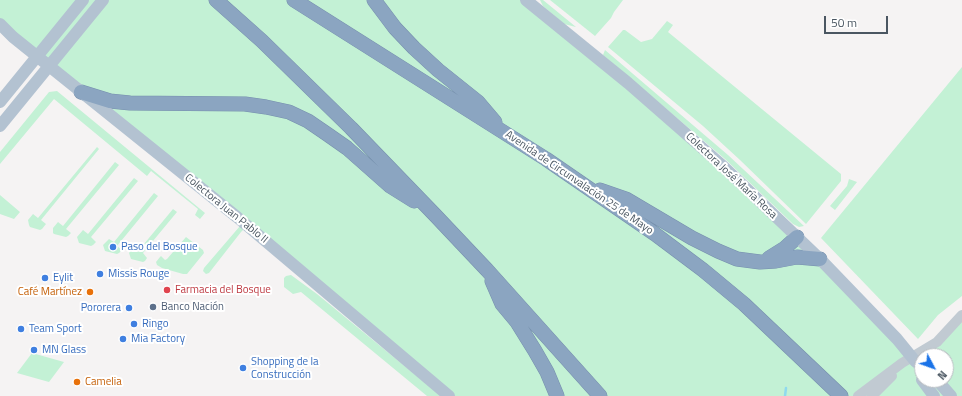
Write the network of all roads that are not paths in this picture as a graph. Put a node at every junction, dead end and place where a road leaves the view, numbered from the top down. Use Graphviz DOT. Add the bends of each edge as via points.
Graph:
graph roads {
  1 [pos="83,0"];
  2 [pos="103,0"];
  3 [pos="216,0"];
  4 [pos="294,0"];
  5 [pos="374,0"];
  6 [pos="528,1"];
  7 [pos="0,24"];
  8 [pos="37,56"];
  9 [pos="49,66"];
  10 [pos="82,92"];
  11 [pos="0,102"];
  12 [pos="0,126"];
  13 [pos="506,134"];
  14 [pos="584,184"];
  15 [pos="435,215"];
  16 [pos="797,237"];
  17 [pos="820,259"];
  18 [pos="760,262"];
  19 [pos="487,270"];
  20 [pos="962,315"];
  21 [pos="930,348"];
  22 [pos="914,359"];
  23 [pos="914,361"];
  24 [pos="902,364"];
  25 [pos="944,388"];
  26 [pos="840,395"];
  27 [pos="449,396"];
  28 [pos="557,396"];
  29 [pos="600,396"];
  30 [pos="858,396"];
  31 [pos="872,396"];
  32 [pos="951,396"];
  1 -- 8 [label="main road"];
  2 -- 9 [label="main road"];
  3 -- 15 [label="highway" via="352,128"];
  4 -- 13 [label="highway, Avenida de Circunvalación 25 de Mayo"];
  5 -- 13 [label="highway" via="394,28 438,70 478,102"];
  6 -- 16 [label="main road, Colectora José María Rosa" via="724,167"];
  7 -- 8 [label="main road, Colectora Juan Pablo II" via="13,38"];
  8 -- 9 [label="main road, Colectora Juan Pablo II"];
  8 -- 11 [label="main road"];
  9 -- 10 [label="main road, Colectora Juan Pablo II"];
  9 -- 12 [label="main road"];
  10 -- 15 [label="highway" via="110,101 130,103 244,104 289,112 347,148 390,186"];
  10 -- 27 [label="main road, Colectora Juan Pablo II" via="238,217"];
  13 -- 14 [label="highway, Avenida de Circunvalación 25 de Mayo"];
  14 -- 18 [label="highway" via="626,199 718,251 737,259"];
  14 -- 26 [label="highway, Avenida de Circunvalación 25 de Mayo" via="655,234 744,304"];
  15 -- 19 [label="highway"];
  16 -- 17 [label="main road, Colectora José María Rosa"];
  16 -- 18 [label="highway" via="779,253"];
  17 -- 18 [label="highway" via="797,257"];
  17 -- 22 [label="main road, Colectora José María Rosa"];
  19 -- 28 [label="highway" via="502,304 535,351"];
  19 -- 29 [label="highway"];
  20 -- 21 [label="street"];
  23 -- 24 [label="street"];
  24 -- 30 [label="street"];
  24 -- 31 [label="street"];
  25 -- 32 [label="main road"];
}
